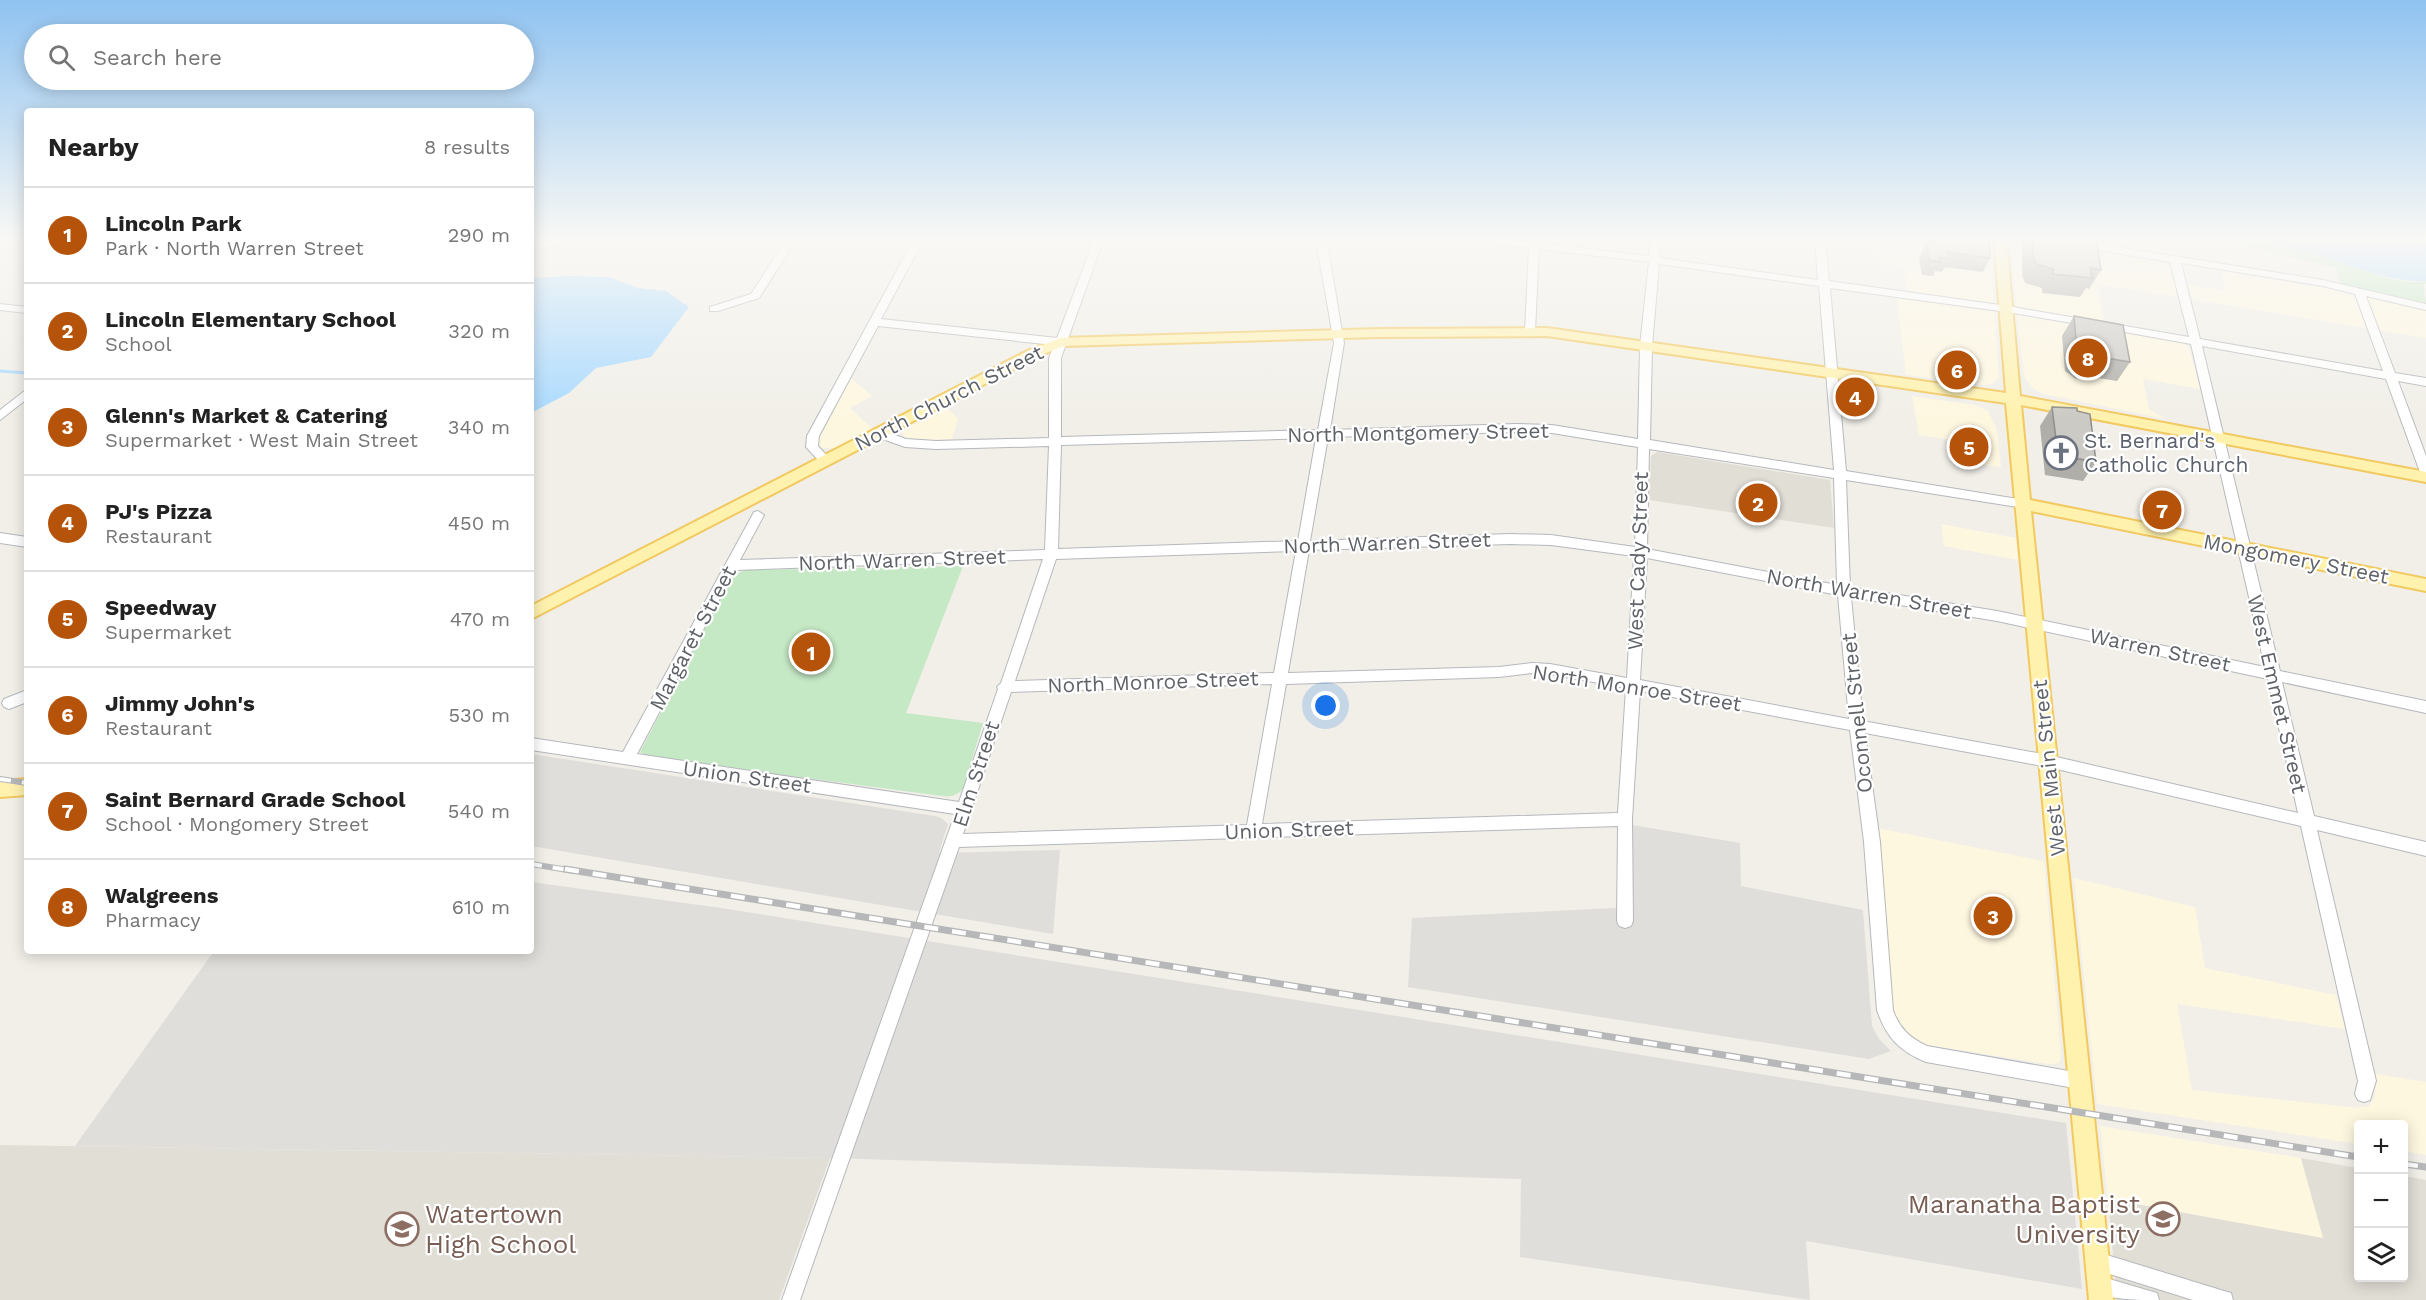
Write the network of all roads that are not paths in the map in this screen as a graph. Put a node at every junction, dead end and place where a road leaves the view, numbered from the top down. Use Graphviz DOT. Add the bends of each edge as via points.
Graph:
graph roads {
  1 [pos="749,298"];
  2 [pos="888,298"];
  3 [pos="1077,298"];
  4 [pos="1331,298"];
  5 [pos="1532,298"];
  6 [pos="1650,298"];
  7 [pos="1825,298"];
  8 [pos="1924,298"];
  9 [pos="2006,298"];
  10 [pos="2184,298"];
  11 [pos="2361,298"];
  12 [pos="2387,298"];
  13 [pos="0,307"];
  14 [pos="2426,307"];
  15 [pos="714,309"];
  16 [pos="2007,309"];
  17 [pos="24,310"];
  18 [pos="875,322"];
  19 [pos="1530,331"];
  20 [pos="1338,335"];
  21 [pos="2195,341"];
  22 [pos="1061,342"];
  23 [pos="1646,346"];
  24 [pos="1831,372"];
  25 [pos="2390,375"];
  26 [pos="2426,382"];
  27 [pos="24,396"];
  28 [pos="2013,399"];
  29 [pos="0,416"];
  30 [pos="881,434"];
  31 [pos="1323,434"];
  32 [pos="2219,437"];
  33 [pos="1055,441"];
  34 [pos="1643,444"];
  35 [pos="826,461"];
  36 [pos="2426,472"];
  37 [pos="1840,475"];
  38 [pos="2426,477"];
  39 [pos="2024,504"];
  40 [pos="758,515"];
  41 [pos="0,538"];
  42 [pos="24,542"];
  43 [pos="1303,547"];
  44 [pos="2244,549"];
  45 [pos="1641,552"];
  46 [pos="1051,555"];
  47 [pos="732,565"];
  48 [pos="2426,585"];
  49 [pos="1844,591"];
  50 [pos="534,612"];
  51 [pos="2035,624"];
  52 [pos="2272,674"];
  53 [pos="1279,678"];
  54 [pos="1633,683"];
  55 [pos="1004,687"];
  56 [pos="24,697"];
  57 [pos="9,703"];
  58 [pos="2426,707"];
  59 [pos="1857,727"];
  60 [pos="534,744"];
  61 [pos="627,759"];
  62 [pos="2048,761"];
  63 [pos="24,787"];
  64 [pos="0,789"];
  65 [pos="964,809"];
  66 [pos="1625,819"];
  67 [pos="2306,821"];
  68 [pos="1253,831"];
  69 [pos="954,841"];
  70 [pos="2426,849"];
  71 [pos="1625,921"];
  72 [pos="2080,1081"];
  73 [pos="2364,1094"];
  74 [pos="2097,1261"];
  75 [pos="2100,1293"];
  76 [pos="791,1300"];
  77 [pos="2150,1300"];
  78 [pos="2224,1300"];
  1 -- 15 [label="street"];
  2 -- 18 [label="street"];
  3 -- 22 [label="street, Elm Street"];
  4 -- 20 [label="street"];
  5 -- 19 [label="street"];
  6 -- 23 [label="street, West Cady Street"];
  7 -- 24 [label="street, Oconnell Street"];
  8 -- 16 [label="street"];
  9 -- 16 [label="main road, West Main Street"];
  10 -- 21 [label="street, West Emmet Street"];
  11 -- 25 [label="street"];
  12 -- 14 [label="street"];
  13 -- 17 [label="street"];
  16 -- 21 [label="street"];
  16 -- 28 [label="main road, West Main Street"];
  18 -- 22 [label="street"];
  18 -- 35 [label="street" via="813,436 812,447"];
  19 -- 20 [label="main road, North Church Street"];
  19 -- 23 [label="main road, North Church Street"];
  20 -- 22 [label="main road, North Church Street"];
  20 -- 31 [label="street"];
  21 -- 25 [label="street"];
  21 -- 32 [label="street, West Emmet Street"];
  22 -- 30 [label="main road, North Church Street"];
  22 -- 33 [label="street, Elm Street" via="1055,358"];
  23 -- 24 [label="main road, North Church Street"];
  23 -- 34 [label="street, West Cady Street"];
  24 -- 28 [label="main road, North Church Street"];
  24 -- 37 [label="street, Oconnell Street"];
  25 -- 26 [label="street"];
  25 -- 36 [label="street"];
  27 -- 29 [label="street"];
  28 -- 32 [label="main road, North Church Street"];
  28 -- 39 [label="main road, West Main Street"];
  30 -- 33 [label="street, North Montgomery Street" via="922,445"];
  30 -- 35 [label="main road, North Church Street"];
  31 -- 33 [label="street, North Montgomery Street"];
  31 -- 34 [label="street, North Montgomery Street" via="1543,429"];
  31 -- 43 [label="street"];
  32 -- 38 [label="main road, North Church Street"];
  32 -- 44 [label="street, West Emmet Street"];
  33 -- 46 [label="street, Elm Street"];
  34 -- 37 [label="street, North Montgomery Street"];
  34 -- 45 [label="street, West Cady Street"];
  35 -- 50 [label="main road, North Church Street"];
  37 -- 39 [label="street, North Montgomery Street"];
  37 -- 49 [label="street, Oconnell Street"];
  39 -- 44 [label="main road, Mongomery Street"];
  39 -- 51 [label="main road, West Main Street"];
  40 -- 47 [label="street, Margaret Street"];
  41 -- 42 [label="street"];
  43 -- 45 [label="street, North Warren Street" via="1510,539 1551,540"];
  43 -- 46 [label="street, North Warren Street"];
  43 -- 53 [label="street"];
  44 -- 48 [label="main road, Mongomery Street"];
  44 -- 52 [label="street, West Emmet Street"];
  45 -- 49 [label="street, North Warren Street"];
  45 -- 54 [label="street, West Cady Street"];
  46 -- 47 [label="street, North Warren Street"];
  46 -- 55 [label="street, Elm Street"];
  47 -- 61 [label="street, Margaret Street"];
  49 -- 51 [label="street, North Warren Street"];
  49 -- 59 [label="street, Oconnell Street"];
  51 -- 52 [label="street, Warren Street"];
  51 -- 62 [label="main road, West Main Street"];
  52 -- 58 [label="street, Warren Street"];
  52 -- 67 [label="street, West Emmet Street"];
  53 -- 54 [label="street, North Monroe Street" via="1532,668"];
  53 -- 55 [label="street, North Monroe Street"];
  53 -- 68 [label="street"];
  54 -- 59 [label="street, North Monroe Street"];
  54 -- 66 [label="street, West Cady Street"];
  55 -- 65 [label="street, Elm Street"];
  56 -- 57 [label="street"];
  59 -- 62 [label="street, North Monroe Street"];
  59 -- 72 [label="street, Oconnell Street" via="1872,842 1885,1010 1894,1033 1906,1045 1926,1054"];
  60 -- 61 [label="street, Union Street"];
  61 -- 65 [label="street, Union Street"];
  62 -- 67 [label="street, North Monroe Street"];
  62 -- 72 [label="main road, West Main Street"];
  63 -- 64 [label="main road"];
  65 -- 69 [label="street, Elm Street"];
  66 -- 68 [label="street, Union Street"];
  66 -- 71 [label="street, West Cady Street"];
  67 -- 70 [label="street, North Monroe Street"];
  67 -- 73 [label="street, West Emmet Street" via="2367,1081"];
  68 -- 69 [label="street, Union Street"];
  69 -- 76 [label="street, Elm Street"];
  72 -- 74 [label="main road, West Main Street"];
  74 -- 75 [label="main road, West Main Street"];
  74 -- 78 [label="street"];
  75 -- 77 [label="street"];
}
